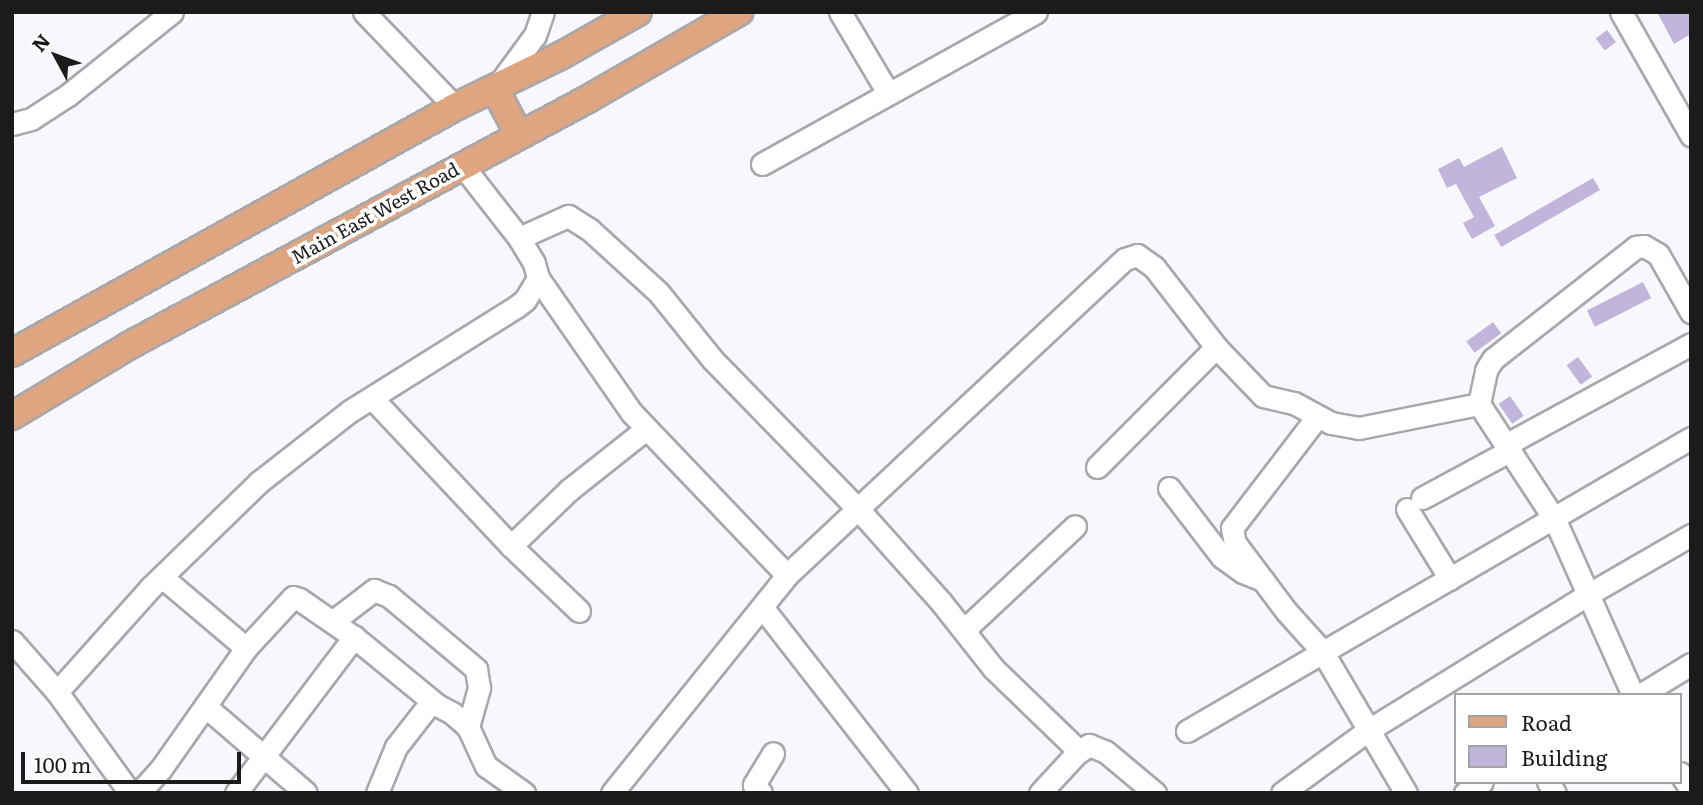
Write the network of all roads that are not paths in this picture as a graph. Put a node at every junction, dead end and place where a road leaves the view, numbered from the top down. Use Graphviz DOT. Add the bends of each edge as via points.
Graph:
graph roads {
  1 [pos="172,12"];
  2 [pos="364,12"];
  3 [pos="543,12"];
  4 [pos="638,12"];
  5 [pos="739,12"];
  6 [pos="840,12"];
  7 [pos="1036,12"];
  8 [pos="1621,12"];
  9 [pos="495,89"];
  10 [pos="888,93"];
  11 [pos="455,107"];
  12 [pos="12,124"];
  13 [pos="519,135"];
  14 [pos="1691,135"];
  15 [pos="762,164"];
  16 [pos="462,165"];
  17 [pos="519,238"];
  18 [pos="538,278"];
  19 [pos="1691,312"];
  20 [pos="1691,344"];
  21 [pos="1216,347"];
  22 [pos="12,353"];
  23 [pos="372,398"];
  24 [pos="1479,404"];
  25 [pos="12,416"];
  26 [pos="1317,417"];
  27 [pos="646,429"];
  28 [pos="1691,438"];
  29 [pos="1509,447"];
  30 [pos="1097,467"];
  31 [pos="1169,488"];
  32 [pos="859,510"];
  33 [pos="1555,520"];
  34 [pos="1075,526"];
  35 [pos="1691,536"];
  36 [pos="511,545"];
  37 [pos="788,575"];
  38 [pos="162,576"];
  39 [pos="1450,579"];
  40 [pos="1265,581"];
  41 [pos="1587,595"];
  42 [pos="762,607"];
  43 [pos="579,611"];
  44 [pos="332,622"];
  45 [pos="964,631"];
  46 [pos="354,637"];
  47 [pos="12,641"];
  48 [pos="246,648"];
  49 [pos="1322,652"];
  50 [pos="1691,664"];
  51 [pos="57,692"];
  52 [pos="1632,693"];
  53 [pos="1643,693"];
  54 [pos="432,701"];
  55 [pos="205,706"];
  56 [pos="468,727"];
  57 [pos="1187,731"];
  58 [pos="1367,731"];
  59 [pos="1079,751"];
  60 [pos="773,753"];
  61 [pos="263,756"];
  62 [pos="130,793"];
  63 [pos="139,793"];
  64 [pos="236,793"];
  65 [pos="306,793"];
  66 [pos="377,793"];
  67 [pos="524,793"];
  68 [pos="612,793"];
  69 [pos="761,793"];
  70 [pos="908,793"];
  71 [pos="1041,793"];
  72 [pos="1155,793"];
  73 [pos="1282,793"];
  74 [pos="1406,793"];
  1 -- 12 [label="street" via="68,95 31,119"];
  2 -- 11 [label="street"];
  3 -- 9 [label="street" via="523,56"];
  4 -- 9 [label="main road"];
  5 -- 13 [label="main road, Main East West Road"];
  6 -- 10 [label="street"];
  7 -- 10 [label="street"];
  8 -- 14 [label="street"];
  9 -- 11 [label="main road"];
  9 -- 13 [label="main road"];
  10 -- 15 [label="street"];
  11 -- 22 [label="main road"];
  13 -- 16 [label="main road, Main East West Road"];
  16 -- 17 [label="street"];
  16 -- 25 [label="main road, Main East West Road" via="130,345"];
  17 -- 18 [label="street"];
  17 -- 32 [label="street" via="568,216 577,219 659,293 712,359"];
  18 -- 23 [label="street" via="516,307"];
  18 -- 27 [label="street"];
  19 -- 24 [label="street" via="1658,254 1636,247 1493,359"];
  20 -- 29 [label="street"];
  21 -- 26 [label="street" via="1262,396 1287,401"];
  21 -- 30 [label="street"];
  21 -- 32 [label="street" via="1154,267 1137,255 1125,259"];
  23 -- 36 [label="street"];
  23 -- 38 [label="street" via="314,436 259,482"];
  24 -- 26 [label="street" via="1359,428"];
  24 -- 29 [label="street"];
  26 -- 40 [label="street" via="1233,528 1235,543"];
  27 -- 36 [label="street" via="569,490"];
  27 -- 37 [label="street"];
  28 -- 33 [label="street"];
  29 -- 33 [label="street"];
  29 -- 39 [label="street" via="1414,504"];
  31 -- 40 [label="street" via="1222,557"];
  32 -- 37 [label="street"];
  32 -- 45 [label="street"];
  33 -- 39 [label="street"];
  33 -- 41 [label="street"];
  34 -- 45 [label="street"];
  35 -- 41 [label="street"];
  36 -- 43 [label="street"];
  37 -- 42 [label="street"];
  38 -- 48 [label="street"];
  38 -- 51 [label="street"];
  39 -- 49 [label="street"];
  40 -- 49 [label="street"];
  41 -- 52 [label="street"];
  41 -- 58 [label="street"];
  42 -- 68 [label="street"];
  42 -- 70 [label="street"];
  44 -- 46 [label="street"];
  44 -- 48 [label="street" via="293,597"];
  44 -- 56 [label="street" via="374,590 389,596 476,669 479,688"];
  45 -- 59 [label="street" via="1024,701"];
  46 -- 54 [label="street"];
  46 -- 61 [label="street"];
  47 -- 51 [label="street"];
  48 -- 55 [label="street"];
  49 -- 57 [label="street"];
  49 -- 58 [label="street"];
  50 -- 53 [label="street"];
  51 -- 62 [label="street"];
  54 -- 56 [label="street"];
  54 -- 66 [label="street" via="396,747"];
  55 -- 61 [label="street"];
  55 -- 63 [label="street"];
  56 -- 67 [label="street" via="486,766"];
  58 -- 73 [label="street"];
  58 -- 74 [label="street"];
  59 -- 71 [label="street"];
  59 -- 72 [label="street" via="1089,746 1106,752"];
  60 -- 69 [label="street" via="754,785"];
  61 -- 64 [label="street"];
  61 -- 65 [label="street"];
}
